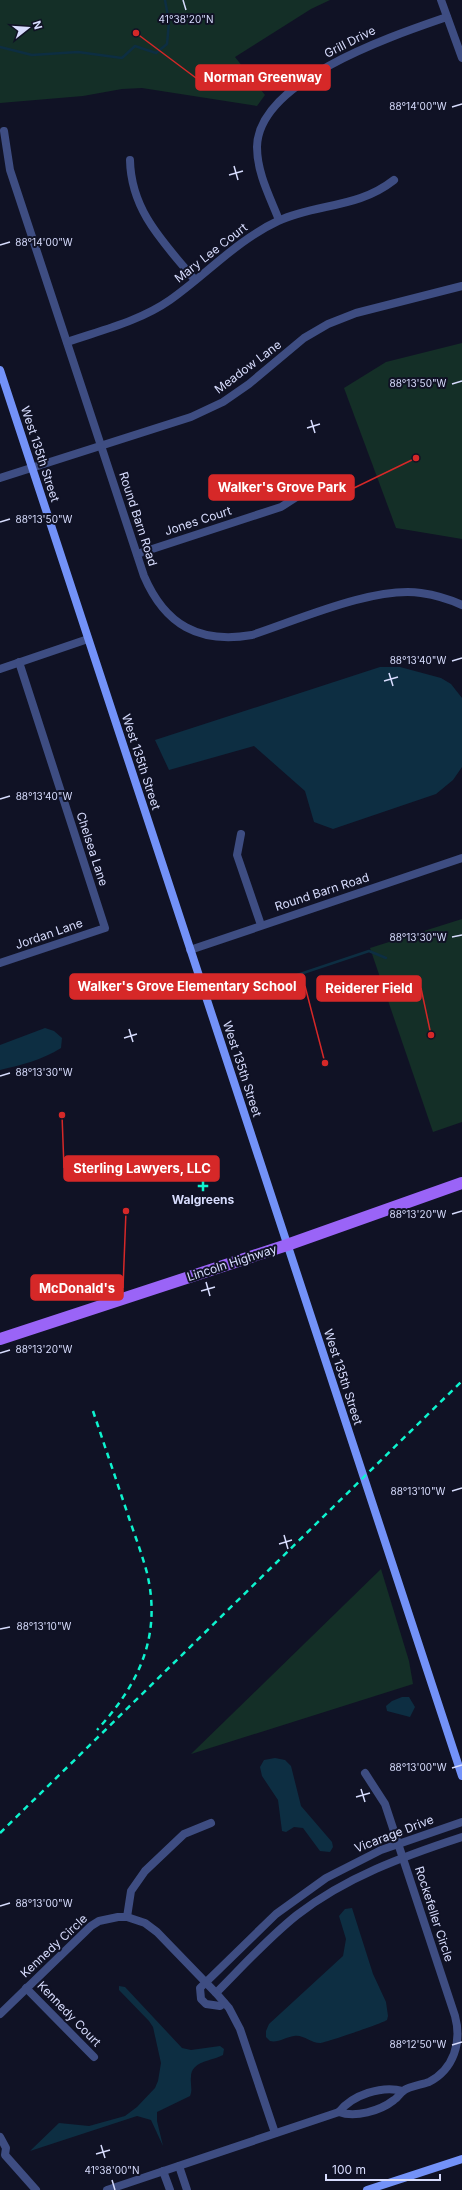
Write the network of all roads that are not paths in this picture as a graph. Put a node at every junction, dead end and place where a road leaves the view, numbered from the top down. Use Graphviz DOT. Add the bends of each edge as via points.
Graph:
graph roads {
  1 [pos="441,0"];
  2 [pos="447,17"];
  3 [pos="462,58"];
  4 [pos="4,131"];
  5 [pos="130,160"];
  6 [pos="394,180"];
  7 [pos="279,220"];
  8 [pos="195,280"];
  9 [pos="462,286"];
  10 [pos="67,342"];
  11 [pos="0,370"];
  12 [pos="102,444"];
  13 [pos="32,468"];
  14 [pos="0,478"];
  15 [pos="309,490"];
  16 [pos="137,554"];
  17 [pos="462,604"];
  18 [pos="88,639"];
  19 [pos="19,662"];
  20 [pos="0,669"];
  21 [pos="241,834"];
  22 [pos="462,858"];
  23 [pos="261,925"];
  24 [pos="105,928"];
  25 [pos="190,950"];
  26 [pos="0,963"];
  27 [pos="462,1183"];
  28 [pos="287,1245"];
  29 [pos="0,1339"];
  30 [pos="365,1773"];
  31 [pos="462,1776"];
  32 [pos="462,1822"];
  33 [pos="211,1823"];
  34 [pos="462,1837"];
  35 [pos="398,1843"];
  36 [pos="402,1857"];
  37 [pos="337,1872"];
  38 [pos="344,1884"];
  39 [pos="289,1904"];
  40 [pos="297,1915"];
  41 [pos="126,1917"];
  42 [pos="254,1934"];
  43 [pos="265,1944"];
  44 [pos="205,1982"];
  45 [pos="26,1988"];
  46 [pos="216,1993"];
  47 [pos="224,2003"];
  48 [pos="0,2014"];
  49 [pos="94,2057"];
  50 [pos="403,2091"];
  51 [pos="339,2112"];
  52 [pos="275,2133"];
  53 [pos="0,2137"];
  54 [pos="2,2155"];
  55 [pos="462,2159"];
  56 [pos="179,2166"];
  57 [pos="164,2171"];
  58 [pos="36,2190"];
  59 [pos="107,2190"];
  60 [pos="170,2190"];
  61 [pos="187,2190"];
  62 [pos="367,2190"];
  1 -- 2 [label="street"];
  2 -- 3 [label="street"];
  2 -- 7 [label="street, Grill Drive" via="384,38 330,65 272,108 261,129 257,146 259,167"];
  4 -- 10 [label="street, Round Barn Road" via="10,170"];
  5 -- 8 [label="street" via="131,178 145,216"];
  6 -- 7 [label="street, Mary Lee Court" via="379,192 365,197"];
  7 -- 8 [label="street, Mary Lee Court" via="240,243"];
  8 -- 10 [label="street, Mary Lee Court" via="170,300 146,314"];
  9 -- 12 [label="street, Meadow Lane" via="356,313 328,324 304,338 223,402 191,417"];
  10 -- 12 [label="street, Round Barn Road"];
  11 -- 13 [label="street, West 135th Street"];
  12 -- 13 [label="street, Meadow Lane"];
  12 -- 16 [label="street, Round Barn Road"];
  13 -- 14 [label="street, Meadow Lane"];
  13 -- 18 [label="street, West 135th Street"];
  15 -- 16 [label="street, Jones Court" via="281,507"];
  16 -- 17 [label="street, Round Barn Road" via="160,606 174,620 192,631 209,635 232,638 252,635 371,596 395,592 420,592"];
  18 -- 19 [label="street"];
  18 -- 25 [label="street, West 135th Street"];
  19 -- 20 [label="street"];
  19 -- 24 [label="street, Chelsea Lane"];
  21 -- 23 [label="street" via="237,855"];
  22 -- 23 [label="street, Round Barn Road"];
  23 -- 25 [label="street, Round Barn Road"];
  24 -- 26 [label="street, Jordan Lane"];
  25 -- 28 [label="street, West 135th Street"];
  27 -- 28 [label="main road, Lincoln Highway"];
  28 -- 29 [label="main road, Lincoln Highway"];
  28 -- 31 [label="street, West 135th Street"];
  30 -- 35 [label="street, Rockefeller Circle" via="385,1804"];
  32 -- 35 [label="street, Vicarage Drive"];
  33 -- 41 [label="street" via="184,1834 145,1871 130,1891"];
  34 -- 36 [label="street, Vicarage Drive"];
  35 -- 36 [label="street, Rockefeller Circle"];
  35 -- 37 [label="street, Vicarage Drive"];
  36 -- 38 [label="street, Vicarage Drive"];
  36 -- 50 [label="street, Rockefeller Circle" via="455,2016 458,2035 454,2054 446,2068 430,2081"];
  37 -- 38 [label="street"];
  37 -- 39 [label="street, Vicarage Drive"];
  38 -- 40 [label="street, Vicarage Drive"];
  39 -- 40 [label="street"];
  39 -- 42 [label="street, Vicarage Drive"];
  40 -- 43 [label="street, Vicarage Drive"];
  41 -- 44 [label="street, Kennedy Circle" via="145,1923 157,1932"];
  41 -- 45 [label="street, Kennedy Circle" via="108,1918 91,1926"];
  42 -- 43 [label="street"];
  42 -- 44 [label="street, Vicarage Drive"];
  43 -- 46 [label="street, Vicarage Drive"];
  44 -- 46 [label="street, Kennedy Circle"];
  44 -- 47 [label="street" via="200,1988 201,1999 211,2006 220,2006"];
  45 -- 48 [label="street, Kennedy Circle"];
  45 -- 49 [label="street, Kennedy Court"];
  46 -- 47 [label="street, Kennedy Circle"];
  47 -- 52 [label="street, Kennedy Circle" via="240,2029"];
  50 -- 51 [label="street, Rockefeller Circle" via="394,2100 371,2110 347,2115"];
  50 -- 51 [label="street, Rockefeller Circle" via="392,2088 362,2096 345,2104"];
  51 -- 52 [label="street, Rockefeller Circle"];
  52 -- 56 [label="street, Rockefeller Circle"];
  53 -- 54 [label="street" via="6,2148"];
  54 -- 58 [label="street"];
  55 -- 62 [label="street"];
  56 -- 57 [label="street"];
  56 -- 61 [label="street"];
  57 -- 59 [label="street"];
  57 -- 60 [label="street"];
}
